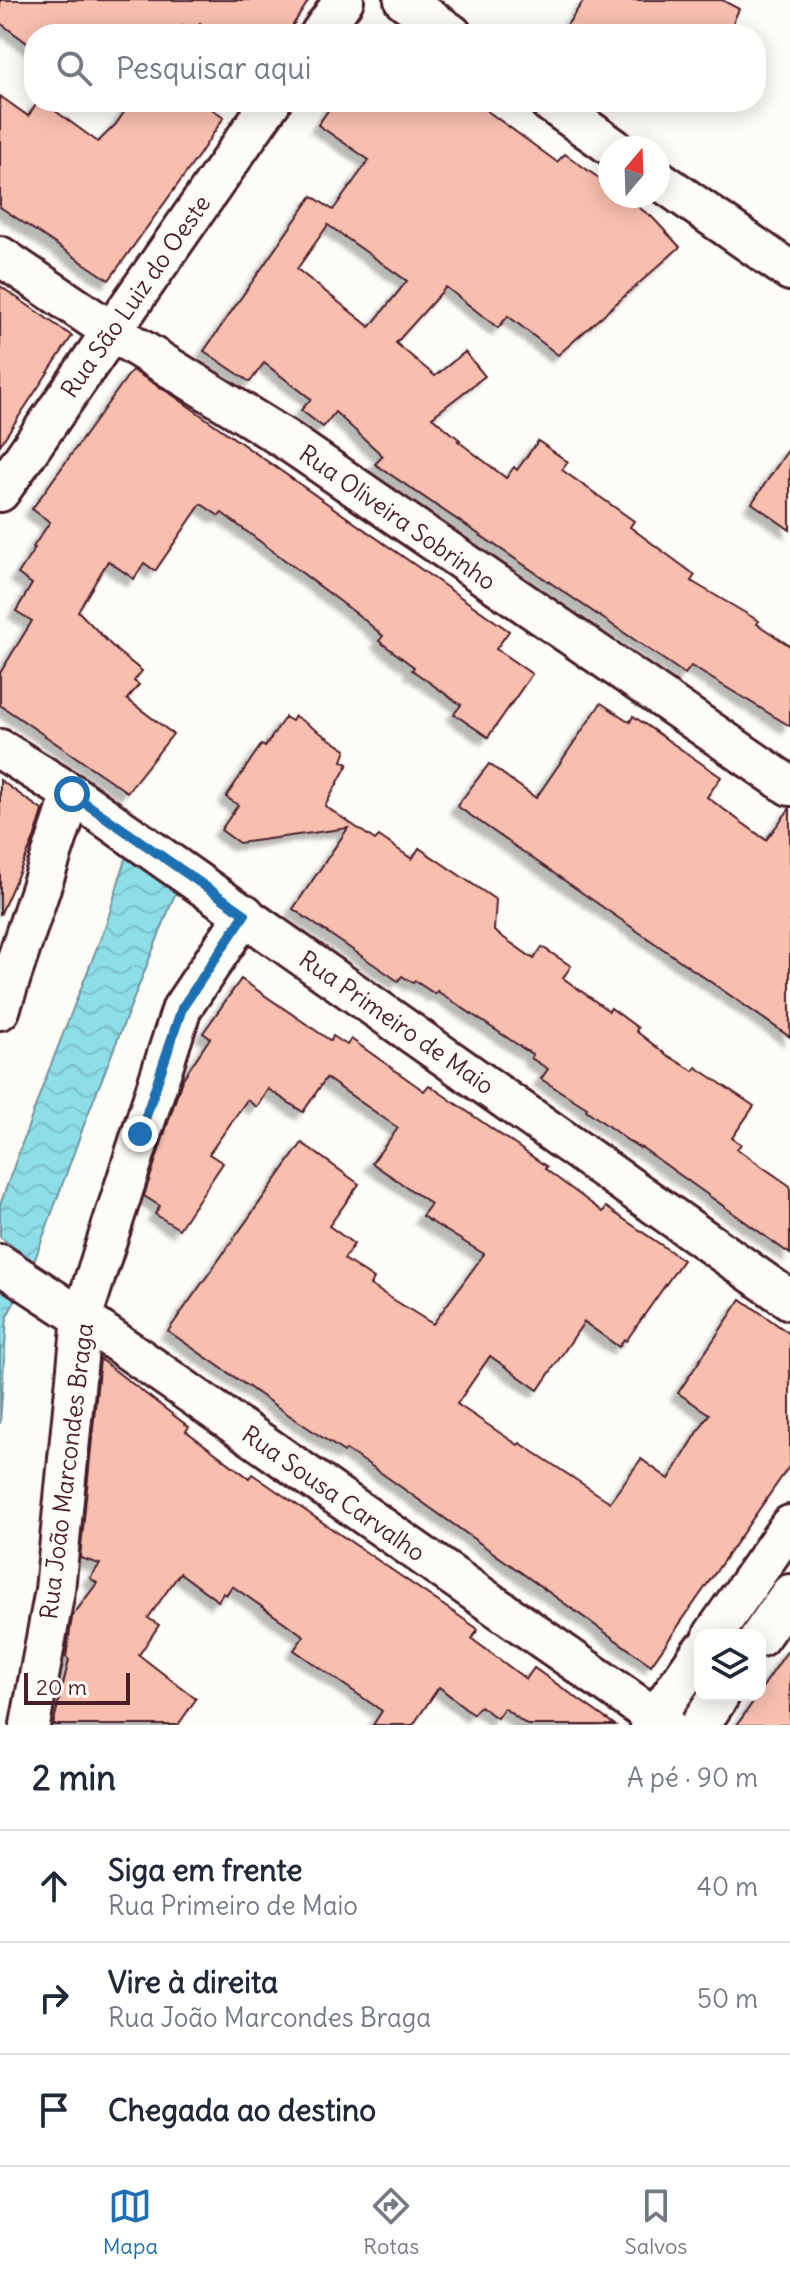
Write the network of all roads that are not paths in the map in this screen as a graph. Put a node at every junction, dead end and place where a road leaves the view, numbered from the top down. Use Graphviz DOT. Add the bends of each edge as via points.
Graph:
graph roads {
  1 [pos="344,0"];
  2 [pos="404,0"];
  3 [pos="327,24"];
  4 [pos="438,24"];
  5 [pos="264,112"];
  6 [pos="563,112"];
  7 [pos="598,137"];
  8 [pos="670,187"];
  9 [pos="0,256"];
  10 [pos="790,271"];
  11 [pos="111,331"];
  12 [pos="0,492"];
  13 [pos="0,749"];
  14 [pos="790,786"];
  15 [pos="72,794"];
  16 [pos="245,914"];
  17 [pos="0,1010"];
  18 [pos="0,1264"];
  19 [pos="790,1300"];
  20 [pos="82,1318"];
  21 [pos="790,1525"];
  22 [pos="790,1594"];
  23 [pos="717,1629"];
  24 [pos="766,1629"];
  25 [pos="694,1663"];
  26 [pos="716,1701"];
  27 [pos="657,1722"];
  28 [pos="30,1725"];
  29 [pos="700,1725"];
  1 -- 3 [label="street"];
  2 -- 4 [label="street"];
  5 -- 11 [label="street, Rua São Luiz do Oeste"];
  6 -- 7 [label="street"];
  8 -- 10 [label="street"];
  9 -- 11 [label="street, Rua Oliveira Sobrinho"];
  11 -- 12 [label="street, Rua São Luiz do Oeste"];
  11 -- 14 [label="street, Rua Oliveira Sobrinho" via="285,439"];
  13 -- 15 [label="street, Rua Primeiro de Maio"];
  15 -- 16 [label="street, Rua Primeiro de Maio"];
  15 -- 17 [label="street"];
  16 -- 19 [label="street, Rua Primeiro de Maio"];
  16 -- 20 [label="street, Rua João Marcondes Braga" via="182,1008"];
  18 -- 20 [label="street, Rua Sousa Carvalho"];
  20 -- 27 [label="street, Rua Sousa Carvalho"];
  20 -- 28 [label="street, Rua João Marcondes Braga" via="55,1590"];
  21 -- 23 [label="street"];
  22 -- 24 [label="street"];
  25 -- 27 [label="street"];
  26 -- 29 [label="street"];
}
